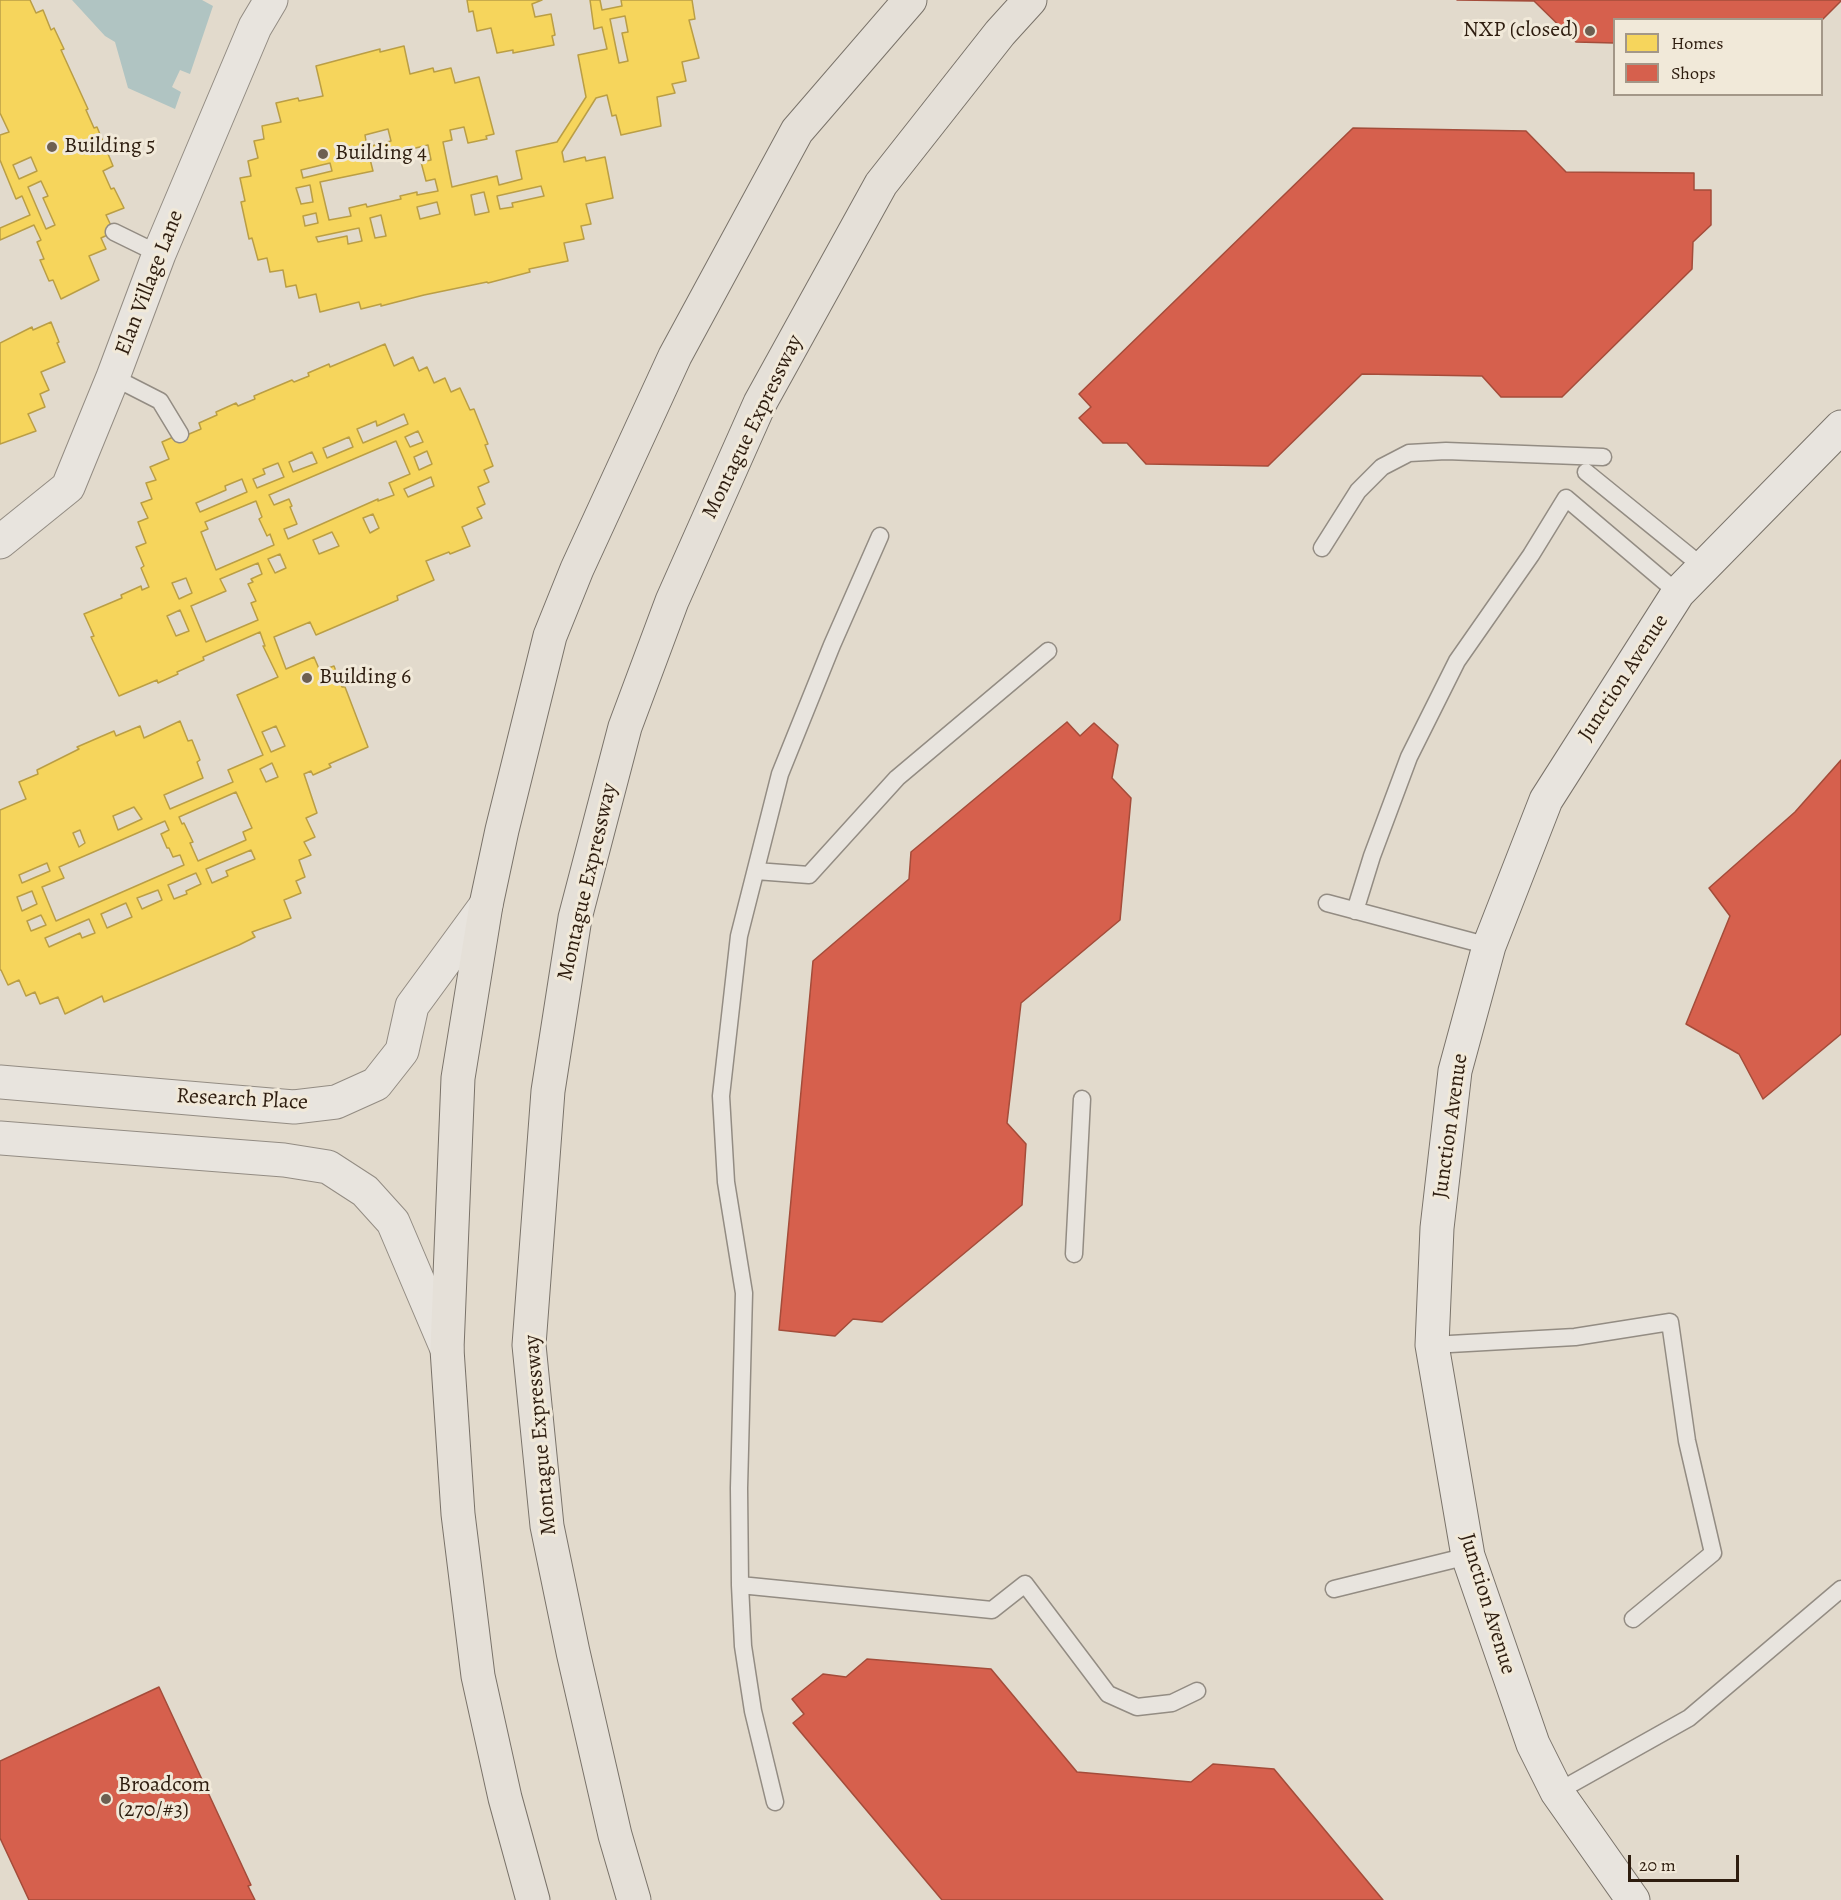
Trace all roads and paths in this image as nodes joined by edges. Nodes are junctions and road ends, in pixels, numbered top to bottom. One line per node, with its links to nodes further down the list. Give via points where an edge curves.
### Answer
1 (271, 0): 5 (street, Elan Village Lane, via 255,27)
2 (910, 0): 19 (highway, via 797,131 675,356 550,636)
3 (1030, 0): 37 (highway, Montague Expressway, via 881,184 760,403 672,601 625,727 575,918 548,1091 529,1345 547,1526 612,1823)
4 (114, 232): 5 (lane)
5 (159, 254): 6 (street, Elan Village Lane)
6 (113, 377): 8 (lane, via 160,401); 12 (street, Elan Village Lane, via 68,487)
7 (1841, 427): 14 (street, Junction Avenue)
8 (180, 434)
9 (1603, 457): 13 (lane, via 1409,453 1382,467 1358,491)
10 (1586, 472): 14 (lane)
11 (880, 536): 17 (lane, via 780,774)
12 (0, 542)
13 (1322, 548)
14 (1703, 567): 15 (street, Junction Avenue)
15 (1678, 593): 20 (lane, via 1566,498 1457,661 1409,757); 21 (street, Junction Avenue, via 1546,800)
16 (1048, 651): 17 (lane, via 897,778 809,875)
17 (756, 871): 29 (lane, via 739,936 720,1096 726,1182 744,1293)
18 (1327, 903): 20 (lane)
19 (486, 905): 22 (street, Research Place, via 412,1006 402,1051 376,1084 336,1102 294,1107); 27 (highway, via 458,1078)
20 (1355, 911): 21 (lane)
21 (1489, 946): 26 (street, Junction Avenue, via 1455,1071 1437,1228)
22 (0, 1082)
23 (1082, 1099): 25 (lane)
24 (0, 1138): 27 (street, via 284,1160 328,1167 365,1191 393,1221)
25 (1074, 1254)
26 (1432, 1345): 28 (street, Junction Avenue); 32 (lane, via 1575,1337 1670,1322 1687,1441 1713,1553)
27 (447, 1349): 36 (highway, via 458,1514 478,1676)
28 (1468, 1556): 31 (lane); 34 (street, Junction Avenue, via 1533,1744)
29 (740, 1585): 33 (lane, via 992,1610 1026,1584 1108,1694 1137,1707 1172,1703); 35 (lane, via 743,1646 753,1711)
30 (1841, 1589): 34 (lane, via 1689,1718)
31 (1334, 1590)
32 (1632, 1619)
33 (1197, 1691)
34 (1557, 1792): 38 (street, Junction Avenue)
35 (775, 1802)
36 (533, 1900)
37 (634, 1900)
38 (1633, 1900)

